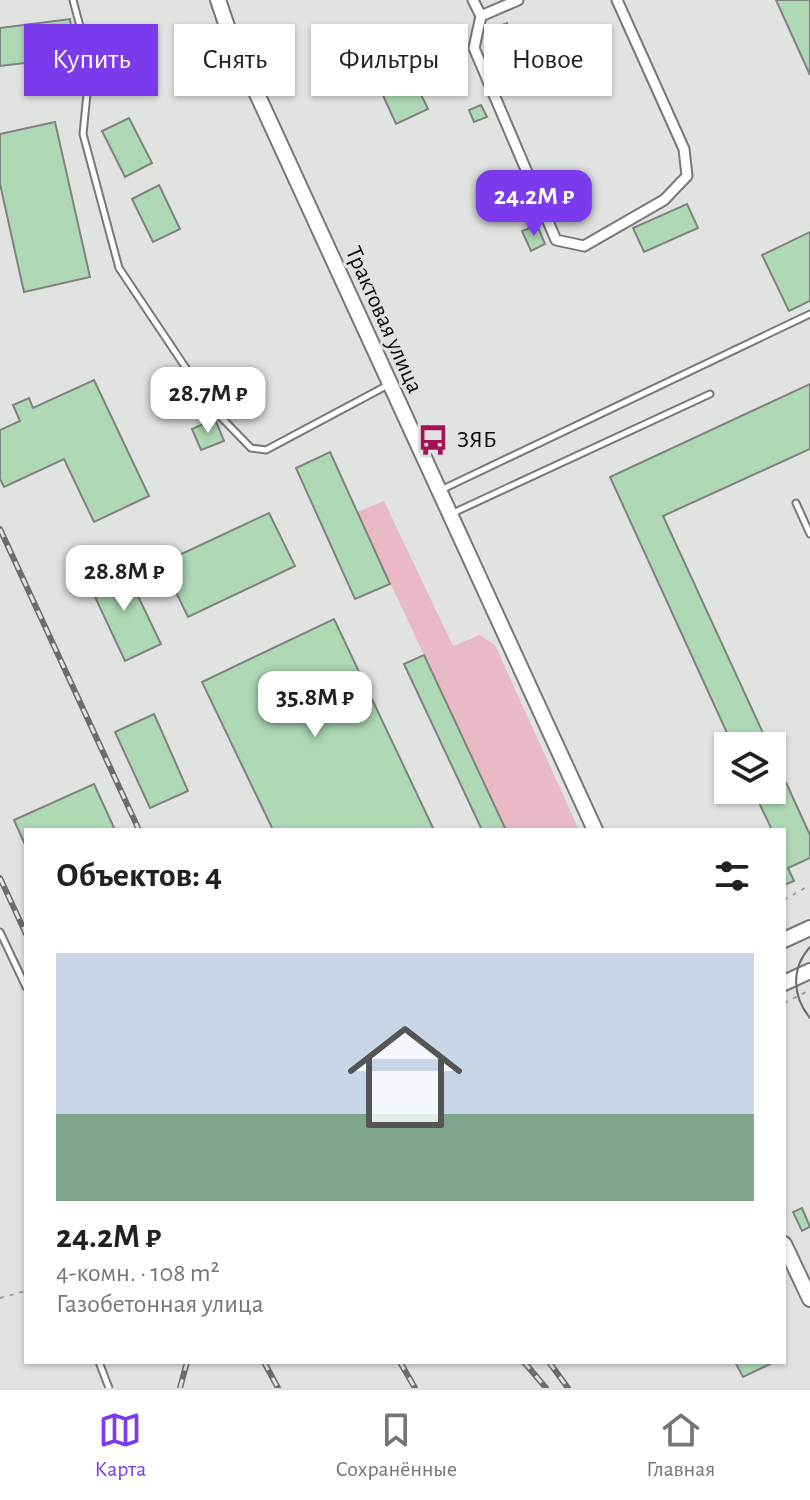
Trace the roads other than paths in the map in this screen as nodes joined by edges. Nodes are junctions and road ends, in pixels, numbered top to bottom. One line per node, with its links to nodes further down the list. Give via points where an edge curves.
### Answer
1 (73, 0): 8 (lane, via 90,64 83,134 119,268 214,410 251,448 266,450)
2 (218, 0): 8 (main road, Трактовая улица)
3 (473, 0): 6 (street)
4 (518, 0): 6 (street)
5 (617, 0): 6 (street, via 684,149 687,176 664,200 584,246 556,240 474,48)
6 (481, 16)
7 (810, 314): 10 (lane)
8 (389, 385): 10 (main road, Трактовая улица)
9 (710, 394): 12 (lane)
10 (438, 491): 12 (main road, Трактовая улица)
11 (796, 503): 13 (lane)
12 (449, 515): 14 (main road, Трактовая улица)
13 (810, 534)
14 (594, 828)
15 (810, 928): 17 (main road)
16 (0, 932): 20 (lane)
17 (786, 937)
18 (810, 971): 19 (main road)
19 (786, 980)
20 (24, 983)
21 (786, 1248): 22 (main road)
22 (809, 1295)
23 (100, 1364): 24 (lane)
24 (109, 1388)

